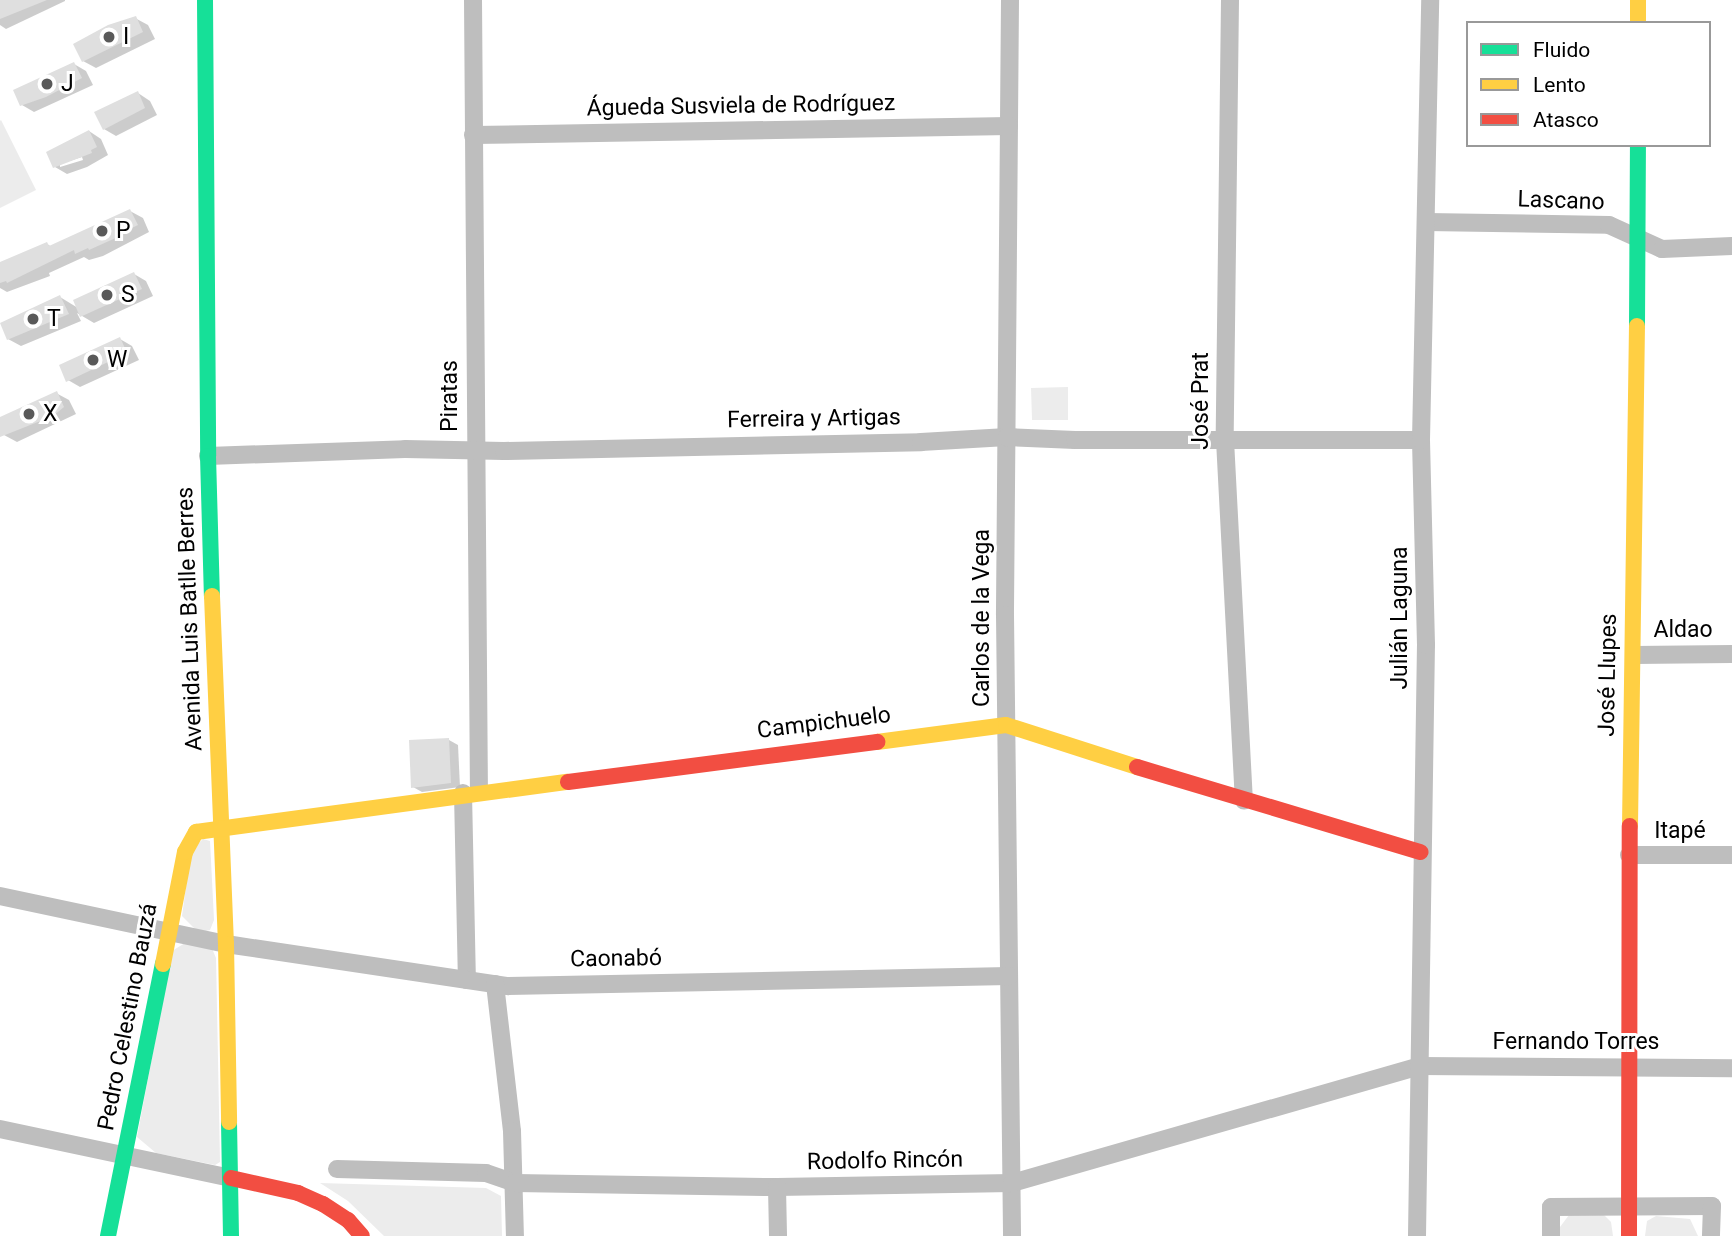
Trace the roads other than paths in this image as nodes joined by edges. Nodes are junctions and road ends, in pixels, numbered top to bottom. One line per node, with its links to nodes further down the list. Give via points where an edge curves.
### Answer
1 (205, 0): 18 (street, Avenida Luis Batlle Berres)
2 (473, 0): 9 (street, Piratas)
3 (1010, 0): 8 (street, Carlos de la Vega)
4 (1230, 0): 15 (street, José Prat)
5 (1430, 0): 11 (street, Julián Laguna)
6 (1638, 0): 7 (street)
7 (1638, 21)
8 (1009, 126): 9 (street, Águeda Susviela de Rodríguez); 14 (street, Carlos de la Vega)
9 (473, 135): 17 (street, Piratas)
10 (1638, 147): 12 (street, José Llupes)
11 (1426, 222): 12 (street, Lascano, via 1609,225); 16 (street, Julián Laguna)
12 (1637, 238): 13 (street, Lascano, via 1662,249); 20 (street, José Llupes)
13 (1732, 247)
14 (1007, 437): 15 (street, Ferreira y Artigas); 17 (street, Ferreira y Artigas); 21 (street, Carlos de la Vega)
15 (1225, 440): 16 (street, Ferreira y Artigas); 23 (street, José Prat)
16 (1421, 440): 25 (street, Julián Laguna, via 1426,645)
17 (475, 451): 18 (street, Ferreira y Artigas); 22 (street, Piratas)
18 (208, 456): 24 (street, Avenida Luis Batlle Berres)
19 (1732, 654): 20 (street, Aldao)
20 (1634, 655): 26 (street, José Llupes)
21 (1006, 725): 22 (street, Campichuelo); 23 (street, Campichuelo); 31 (street, Carlos de la Vega)
22 (471, 792): 24 (street, Campichuelo); 32 (street, Piratas)
23 (1244, 801): 25 (street, Campichuelo)
24 (219, 827): 29 (street, Pedro Celestino Bauzá, via 196,832 188,841); 30 (street, Avenida Luis Batlle Berres)
25 (1421, 852): 34 (street, Julián Laguna)
26 (1629, 855): 27 (street, Itapé); 35 (street, José Llupes)
27 (1732, 855)
28 (0, 896): 29 (street)
29 (168, 930): 30 (street); 38 (street, Pedro Celestino Bauzá)
30 (226, 944): 32 (street, Caonabó); 40 (street, Avenida Luis Batlle Berres)
31 (1009, 976): 33 (street, Caonabó); 42 (street, Carlos de la Vega)
32 (467, 980): 33 (street, Caonabó)
33 (495, 984): 41 (street)
34 (1419, 1066): 35 (street, Fernando Torres); 42 (street, Rodolfo Rincón); 51 (street, Julián Laguna)
35 (1631, 1068): 36 (street, Fernando Torres); 44 (street, José Llupes)
36 (1732, 1068)
37 (0, 1129): 38 (street)
38 (125, 1153): 40 (street); 45 (street, Pedro Celestino Bauzá)
39 (337, 1169): 41 (street, Rodolfo Rincón, via 486,1173)
40 (231, 1178): 46 (street, Avenida Luis Batlle Berres); 47 (street, via 298,1193 323,1204)
41 (515, 1183): 43 (street, Rodolfo Rincón); 48 (street)
42 (1012, 1183): 43 (street, Rodolfo Rincón); 50 (street, Carlos de la Vega)
43 (777, 1187): 49 (street)
44 (1630, 1207): 52 (street, via 1551,1207); 53 (street, José Llupes); 54 (street, via 1712,1206)
45 (108, 1236)
46 (230, 1236)
47 (362, 1236)
48 (515, 1236)
49 (778, 1236)
50 (1012, 1236)
51 (1417, 1236)
52 (1551, 1236)
53 (1629, 1236)
54 (1711, 1236)

